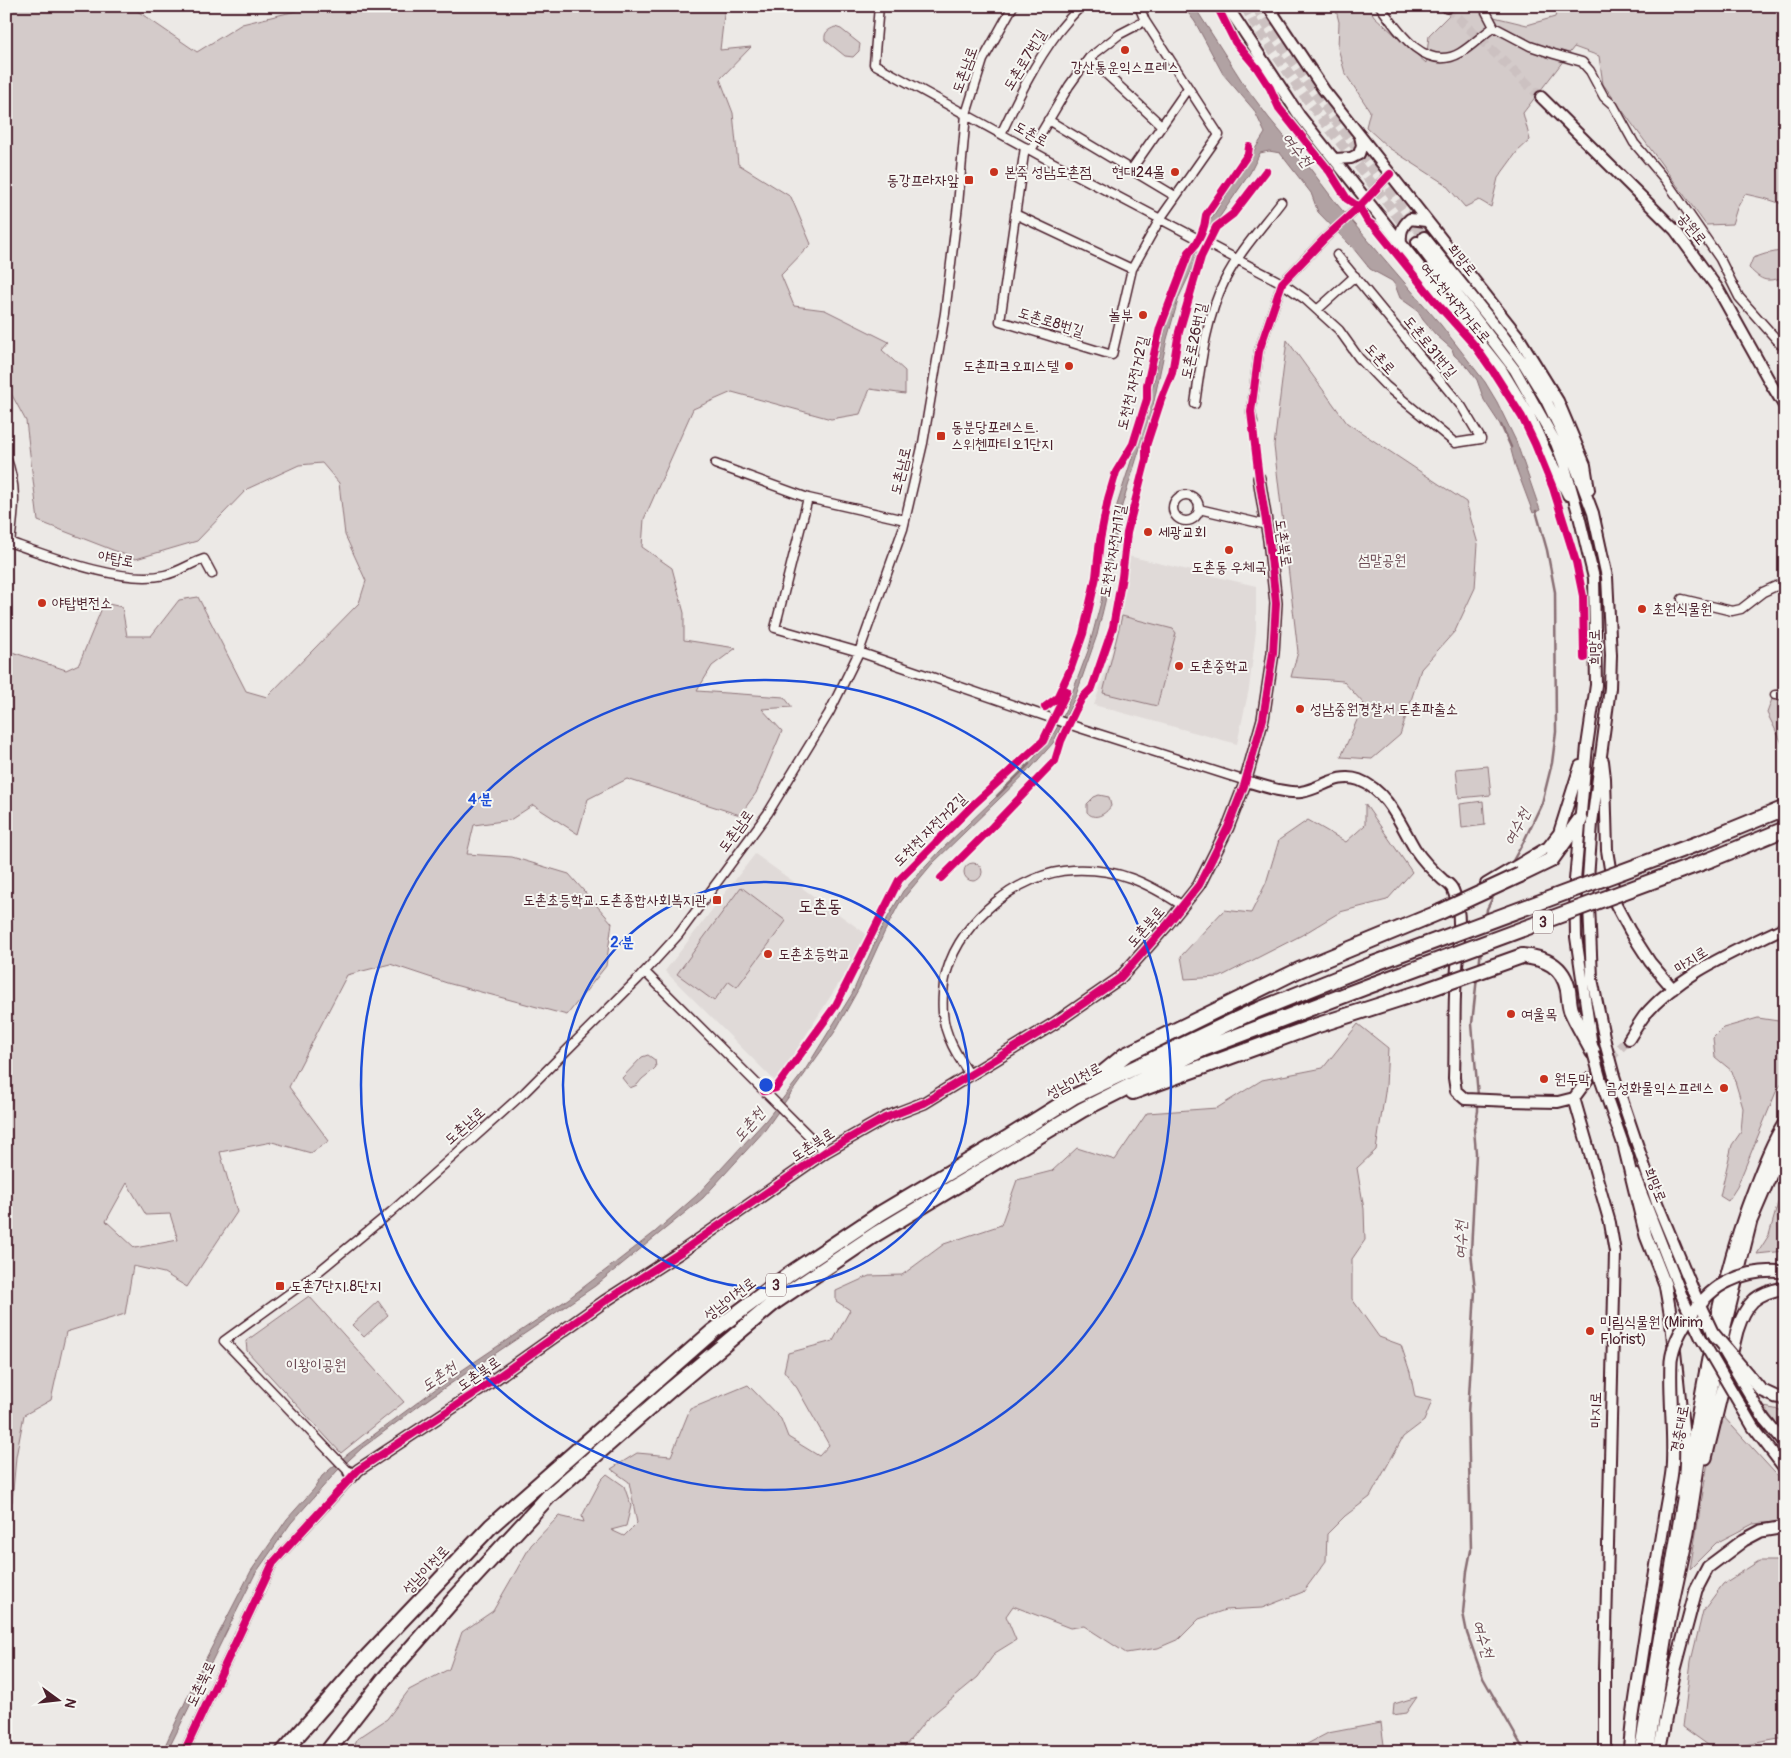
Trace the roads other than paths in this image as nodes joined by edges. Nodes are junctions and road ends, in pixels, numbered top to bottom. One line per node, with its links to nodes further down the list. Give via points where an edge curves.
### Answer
1 (879, 6): 14 (street, 도촌로, via 874,64)
2 (1013, 6): 14 (street, 도촌남로, via 983,60)
3 (1082, 6): 17 (street, 도촌로7번길, via 1043,51)
4 (1139, 6): 9 (street)
5 (1227, 6): 20 (main road, via 1299,115)
6 (1268, 6): 18 (main road, via 1324,90)
7 (1380, 6): 10 (street, via 1402,37 1436,58 1460,53)
8 (1483, 6): 10 (street)
9 (1145, 21): 11 (street, via 1120,34); 12 (street)
10 (1494, 27): 36 (street, via 1530,46 1582,62 1613,105 1634,143 1667,182 1720,259 1739,297)
11 (1089, 58): 15 (street); 16 (street)
12 (1188, 88): 16 (street); 23 (street, via 1219,134)
13 (1540, 97): 38 (main road, 공원로, via 1675,230 1718,288)
14 (966, 114): 17 (street, 도촌로); 48 (street, 도촌남로, via 945,312 923,443)
15 (1048, 120): 19 (street); 21 (street)
16 (1162, 126): 21 (street)
17 (1001, 134): 19 (street, 도촌로)
18 (1360, 136): 20 (main road, via 1360,154); 22 (main road)
19 (1028, 148): 26 (street, 도촌로8번길); 27 (street, 도촌로)
20 (1335, 160): 24 (main road)
21 (1131, 170): 23 (street)
22 (1390, 174): 24 (street); 28 (main road)
23 (1175, 196): 27 (street)
24 (1366, 198): 29 (main road); 34 (street)
25 (1281, 202): 31 (street)
26 (1015, 214): 32 (street); 32 (street, 도촌로8번길, via 1000,321 1112,355)
27 (1160, 219): 31 (street, 도촌로); 32 (street, 도촌로8번길)
28 (1426, 221): 29 (main road, via 1410,219 1400,232); 46 (main road, via 1518,336 1558,401 1586,466)
29 (1401, 243): 47 (main road, via 1501,369 1529,415)
30 (1337, 255): 33 (street, 도촌로31번길)
31 (1238, 260): 34 (street, 도촌로); 37 (street, 도촌로26번길, via 1214,306)
32 (1132, 269)
33 (1355, 276): 35 (street); 40 (street, 도촌로31번길, via 1462,407 1481,439)
34 (1282, 284): 35 (street, 도촌로); 39 (street, via 1259,351 1251,412)
35 (1316, 310): 40 (street, 도촌로, via 1339,330 1359,358 1386,386)
36 (1785, 349)
37 (1195, 404)
38 (1785, 407)
39 (1253, 423)
40 (1455, 443)
41 (6, 457): 50 (street, via 15,498)
42 (715, 464): 44 (street)
43 (1259, 478): 49 (main road, 도촌북로)
44 (808, 498): 48 (street); 54 (street, via 775,628)
45 (1199, 509): 49 (street)
46 (1593, 513): 47 (main road, 희망로, via 1565,439 1524,364 1420,240 1515,370 1556,443); 58 (main road, 희망로, via 1607,577 1611,655)
47 (1579, 516): 57 (main road, 희망로, via 1594,578 1596,685)
48 (905, 520): 54 (street, 도촌남로)
49 (1267, 525): 59 (main road, 도촌북로, via 1276,603 1274,653 1263,719)
50 (8, 542): 51 (street, 야탑로, via 91,568 137,578 167,575 204,559)
51 (212, 574)
52 (1785, 582): 53 (street, via 1763,592 1741,609 1732,611)
53 (1682, 599)
54 (858, 652): 59 (street); 68 (street, 도촌남로, via 829,713 768,812 679,934)
55 (1775, 695): 56 (street)
56 (1785, 695)
57 (1587, 746): 61 (main road, 희망로); 65 (main road, via 1559,834 1548,847 1493,881)
58 (1601, 749): 69 (main road, via 1606,778 1607,850 1616,905 1650,962); 83 (main road, 희망로, bridge, via 1588,889 1592,978 1614,1076 1657,1203)
59 (1246, 781): 65 (main road, via 1300,792 1330,780 1350,778 1370,785 1382,795 1415,850 1452,887); 66 (main road, 도촌북로, via 1228,827 1199,885)
60 (1785, 808): 74 (highway, 성남이천로 / 3, bridge, via 1248,1014)
61 (1580, 820): 71 (main road, 희망로, via 1575,880 1576,937); 74 (highway, bridge, via 1551,860 1440,912 1298,970 1125,1055)
62 (1785, 828): 64 (highway, 3)
63 (1785, 836): 64 (highway)
64 (1712, 859): 76 (highway, 성남이천로 / 3, bridge, via 1203,1049)
65 (1456, 897): 75 (main road, via 1459,918 1455,995 1456,1091 1465,1099 1558,1102)
66 (1183, 906): 72 (main road, 도촌북로, via 1120,978 1055,1023); 72 (street, via 1140,880 1097,870 1045,874 994,902 960,943 946,972 943,1014 948,1035)
67 (1785, 927): 69 (main road, 마지로, via 1708,965)
68 (645, 972): 80 (street); 87 (street, 도촌남로, via 525,1092 391,1212 312,1277 224,1341)
69 (1673, 989): 70 (main road, 마지로, via 1645,1016)
70 (1629, 1039)
71 (1593, 1052): 76 (highway, bridge, via 1570,1008 1568,988 1561,972 1544,959 1522,956); 79 (main road, 희망로, bridge)
72 (970, 1074): 80 (main road, 도촌북로, via 924,1102 885,1118)
73 (1588, 1080): 75 (main road)
74 (1073, 1097): 92 (highway, 성남이천로 / 3, via 881,1213 791,1273 712,1332 491,1526 363,1661)
75 (1574, 1098): 94 (main road, 마지로, via 1610,1222 1615,1252)
76 (1082, 1110): 93 (highway, 성남이천로 / 3, via 884,1229 798,1286 670,1390 549,1496 384,1679)
77 (1785, 1122): 90 (main road, 경충대로, via 1773,1142 1744,1216 1729,1268 1699,1404)
78 (1785, 1142): 89 (main road, 경충대로, via 1751,1221 1738,1267 1707,1409)
79 (1625, 1150): 86 (main road, 희망로, bridge, via 1682,1299 1701,1338 1753,1427); 90 (main road, via 1646,1236 1665,1284 1683,1432)
80 (825, 1152): 87 (main road, 도촌북로, via 605,1301 478,1392)
81 (1785, 1272): 95 (main road, bridge, via 1751,1274 1728,1281 1710,1294 1690,1316 1679,1336 1672,1359 1672,1472)
82 (1785, 1288): 89 (main road, via 1768,1290 1742,1313)
83 (1713, 1333): 84 (main road, bridge, via 1761,1390); 85 (main road, 희망로, bridge, via 1764,1419)
84 (1785, 1398)
85 (1785, 1444)
86 (1785, 1469)
87 (351, 1474): 91 (street, 도촌북로, via 273,1563)
88 (1785, 1527): 98 (main road, via 1761,1531 1708,1567 1696,1590 1675,1669)
89 (1688, 1533): 97 (main road, 경충대로, via 1670,1616)
90 (1664, 1603): 96 (main road, 경충대로)
91 (184, 1752)
92 (283, 1752)
93 (327, 1752)
94 (1605, 1752)
95 (1629, 1752)
96 (1640, 1752)
97 (1648, 1752)
98 (1659, 1752)

